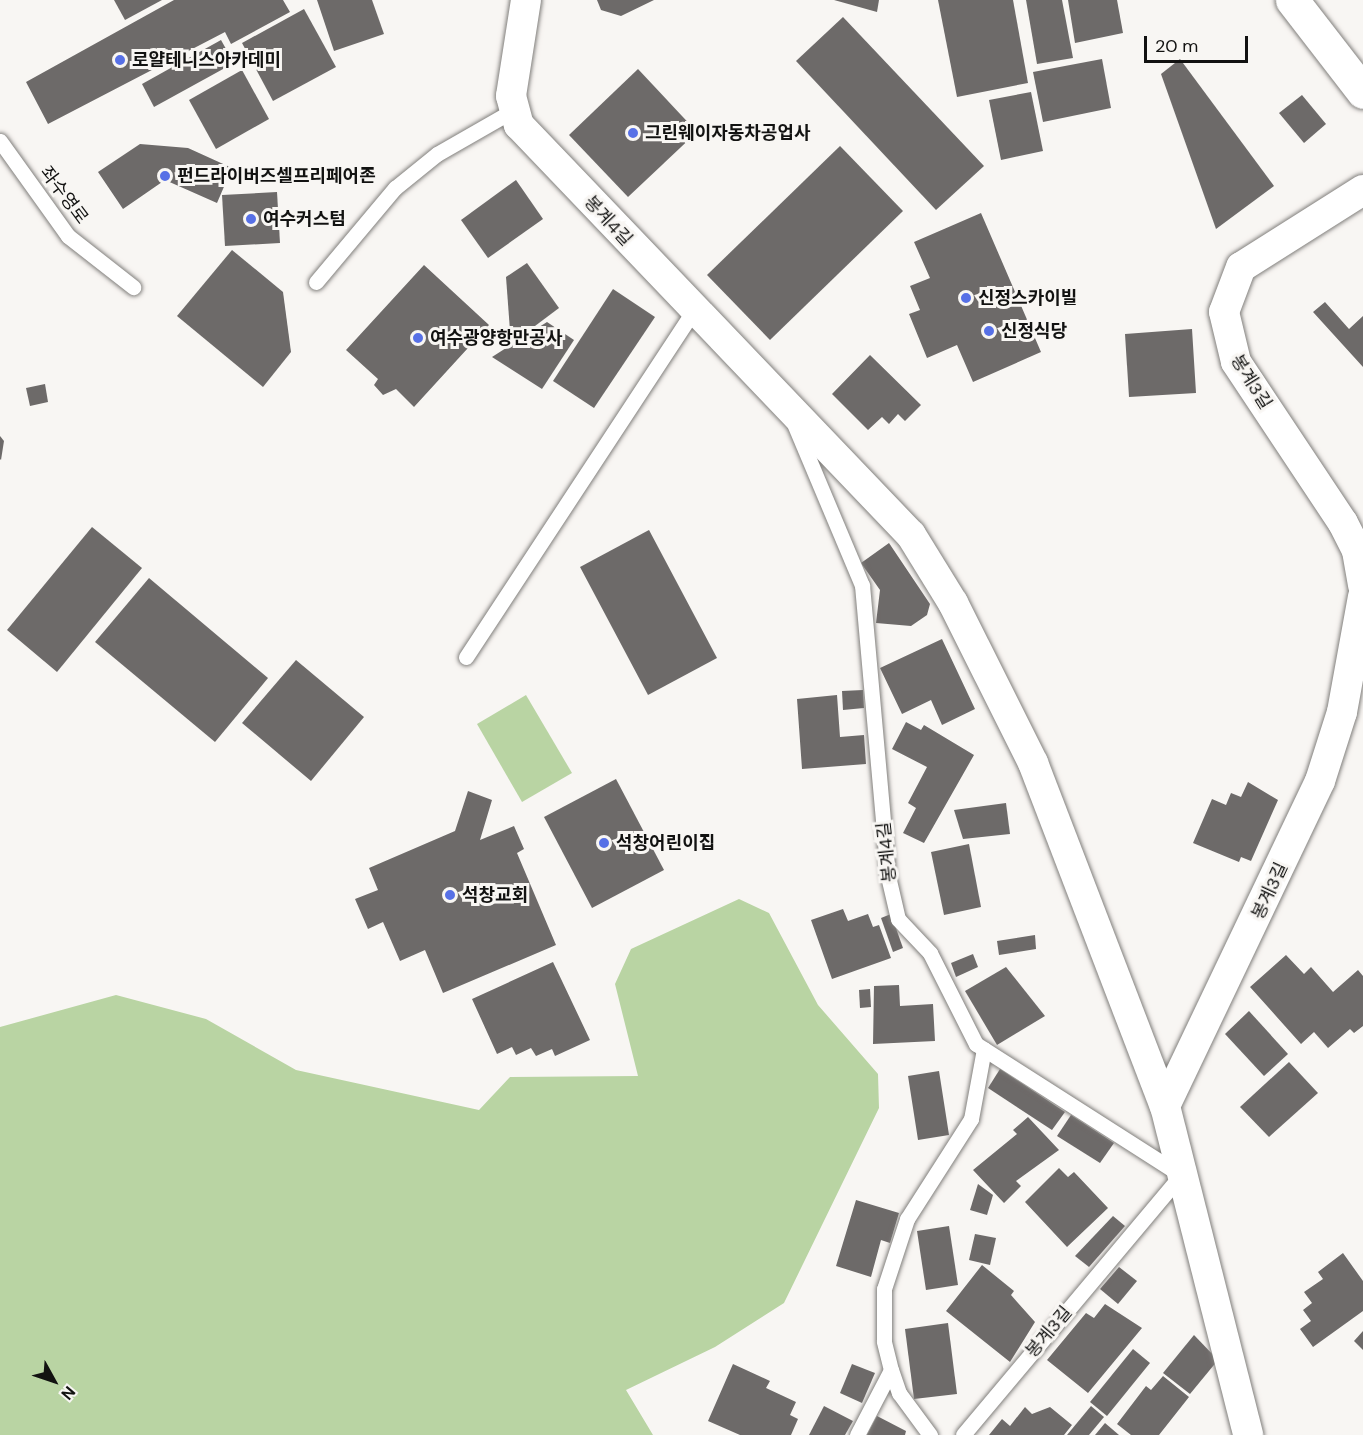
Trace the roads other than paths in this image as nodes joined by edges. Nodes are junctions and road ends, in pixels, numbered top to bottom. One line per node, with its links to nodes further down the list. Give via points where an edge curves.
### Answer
1 (526, 0): 4 (street)
2 (1292, 0): 3 (street)
3 (1363, 92)
4 (512, 111): 7 (lane, via 437,154 395,188); 9 (street, 봉계4길, via 529,138)
5 (0, 141): 8 (lane, 좌수영로, via 68,236)
6 (1363, 190): 11 (street, 봉계3길, via 1241,267 1224,312 1236,362 1342,523 1357,551)
7 (316, 282)
8 (133, 287)
9 (693, 312): 10 (street, 봉계4길); 13 (lane)
10 (787, 408): 14 (lane, 봉계4길, via 862,585 888,876 896,914 930,953 965,1030); 15 (street, 봉계4길, via 896,519 933,566 1033,763)
11 (1363, 585)
12 (1363, 597): 15 (street, 봉계3길, via 1342,712 1320,781)
13 (466, 657)
14 (984, 1049): 16 (lane, 봉계4길); 17 (lane, via 971,1119 913,1207 890,1263 883,1313)
15 (1165, 1106): 16 (street)
16 (1181, 1175): 20 (lane, 봉계3길); 21 (street)
17 (891, 1370): 18 (lane); 19 (lane, via 899,1393)
18 (857, 1435)
19 (930, 1435)
20 (963, 1435)
21 (1248, 1435)

